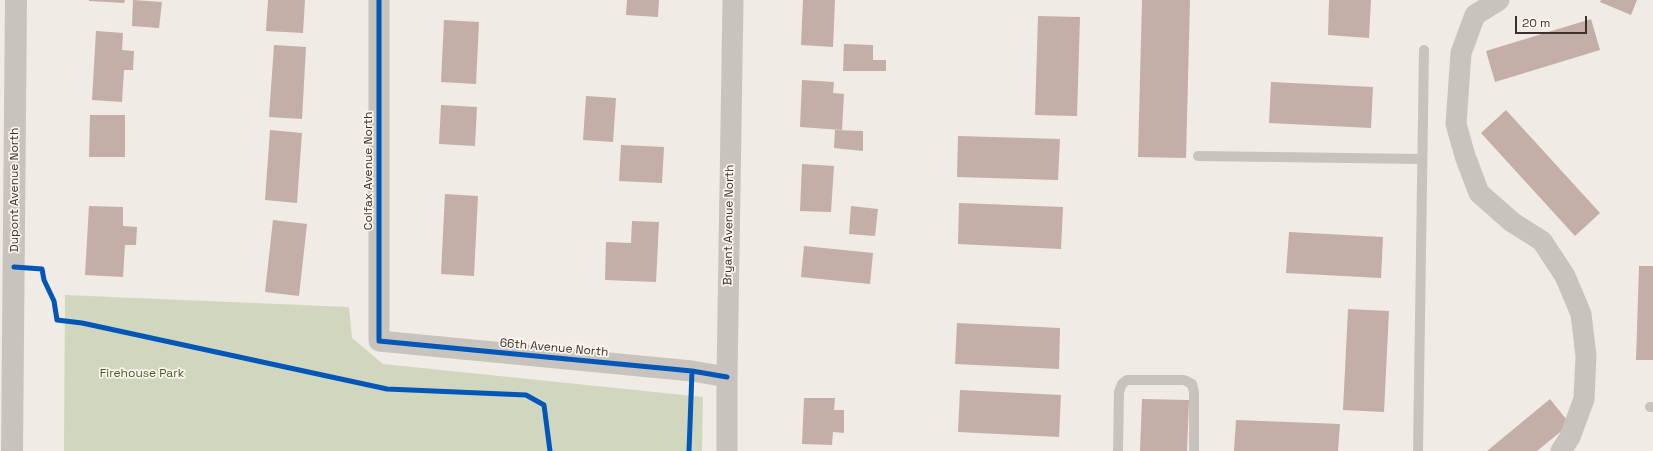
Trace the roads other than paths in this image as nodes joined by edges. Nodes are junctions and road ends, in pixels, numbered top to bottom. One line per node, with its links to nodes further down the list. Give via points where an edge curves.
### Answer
1 (16, 0): 10 (street, Dupont Avenue North)
2 (379, 0): 8 (street, Colfax Avenue North)
3 (733, 0): 9 (street, Bryant Avenue North)
4 (1499, 0): 15 (street, via 1475,15 1461,53 1456,124 1479,193 1512,222 1542,241 1565,276 1581,314 1586,356 1584,399 1570,437)
5 (1424, 50): 7 (lane)
6 (1198, 156): 7 (lane)
7 (1422, 160): 14 (lane)
8 (379, 342): 9 (street, 66th Avenue North, via 684,370)
9 (727, 377): 11 (street, Bryant Avenue North)
10 (12, 451)
11 (727, 451)
12 (1118, 451): 13 (lane, via 1119,392 1122,384 1127,380 1184,380 1192,384 1194,392)
13 (1194, 451)
14 (1418, 451)
15 (1561, 451)

